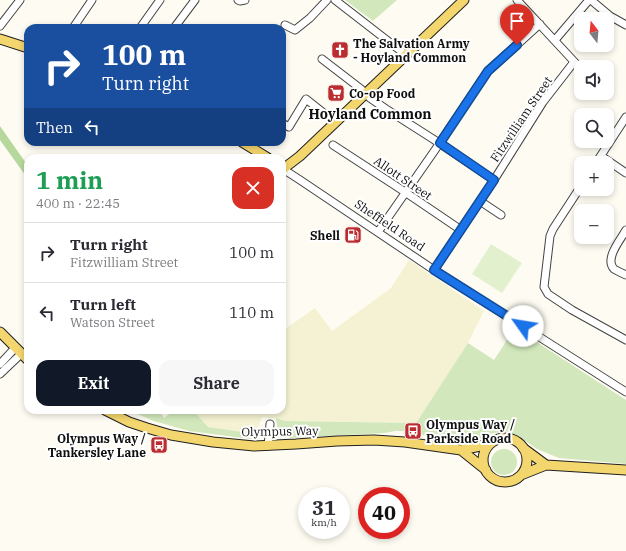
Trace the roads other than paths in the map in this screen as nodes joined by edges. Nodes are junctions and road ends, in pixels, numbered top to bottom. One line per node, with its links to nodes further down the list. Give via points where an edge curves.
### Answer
1 (20, 0): 18 (street)
2 (92, 0): 12 (street)
3 (160, 0): 13 (street)
4 (195, 0): 14 (street)
5 (238, 0): 6 (street)
6 (245, 0)
7 (327, 0): 16 (street, via 296,30)
8 (335, 0): 22 (street)
9 (464, 0): 22 (main road)
10 (517, 0): 15 (street)
11 (590, 0): 17 (street); 20 (street)
12 (76, 24)
13 (143, 24)
14 (178, 24)
15 (540, 24): 20 (street); 29 (street, via 488,71)
16 (286, 25)
17 (626, 25)
18 (0, 26)
19 (0, 38): 21 (main road)
20 (554, 40): 24 (street)
21 (24, 47)
22 (406, 55): 25 (main road)
23 (322, 59): 25 (street)
24 (574, 62): 38 (street, Fitzwilliam Street, via 543,102)
25 (366, 93): 27 (main road); 29 (street, via 386,109)
26 (626, 117): 33 (street)
27 (335, 122): 28 (street, via 306,99 289,127); 34 (main road, via 300,156)
28 (286, 125)
29 (440, 143): 38 (street); 39 (street)
30 (333, 145): 39 (street, Allott Street)
31 (248, 146): 32 (main road)
32 (262, 154)
33 (601, 156)
34 (286, 165)
35 (614, 165): 37 (street)
36 (286, 171): 45 (street, Sheffield Road)
37 (626, 173)
38 (494, 180): 41 (street, Fitzwilliam Street)
39 (405, 192): 43 (street, Allott Street); 45 (street)
40 (574, 196): 49 (street, via 550,236 544,287 548,294 575,312)
41 (480, 201): 42 (street); 43 (street, Fitzwilliam Street)
42 (501, 215)
43 (461, 230): 46 (street, Fitzwilliam Street)
44 (626, 230): 47 (street, via 615,248 611,262 613,268)
45 (378, 232): 46 (street, Sheffield Road)
46 (434, 270): 54 (street, Sheffield Road)
47 (626, 275)
48 (0, 332): 50 (main road)
49 (626, 340)
50 (18, 351): 51 (main road); 52 (street); 53 (street)
51 (24, 356)
52 (0, 364)
53 (0, 374)
54 (626, 392)
55 (113, 414): 58 (main road, Olympus Way, via 129,422 171,435 213,442)
56 (270, 424): 58 (street)
57 (490, 444): 59 (main road, Olympus Way, via 504,438 518,442); 60 (main road, Olympus Way); 62 (main road, via 484,457)
58 (268, 446): 60 (main road, Olympus Way, via 374,440)
59 (523, 448): 61 (main road, Olympus Way); 64 (main road, via 527,462)
60 (461, 450): 62 (main road)
61 (546, 465): 63 (main road); 64 (main road)
62 (486, 470): 64 (main road, via 490,476 502,482 509,482)
63 (626, 470)
64 (521, 475)

